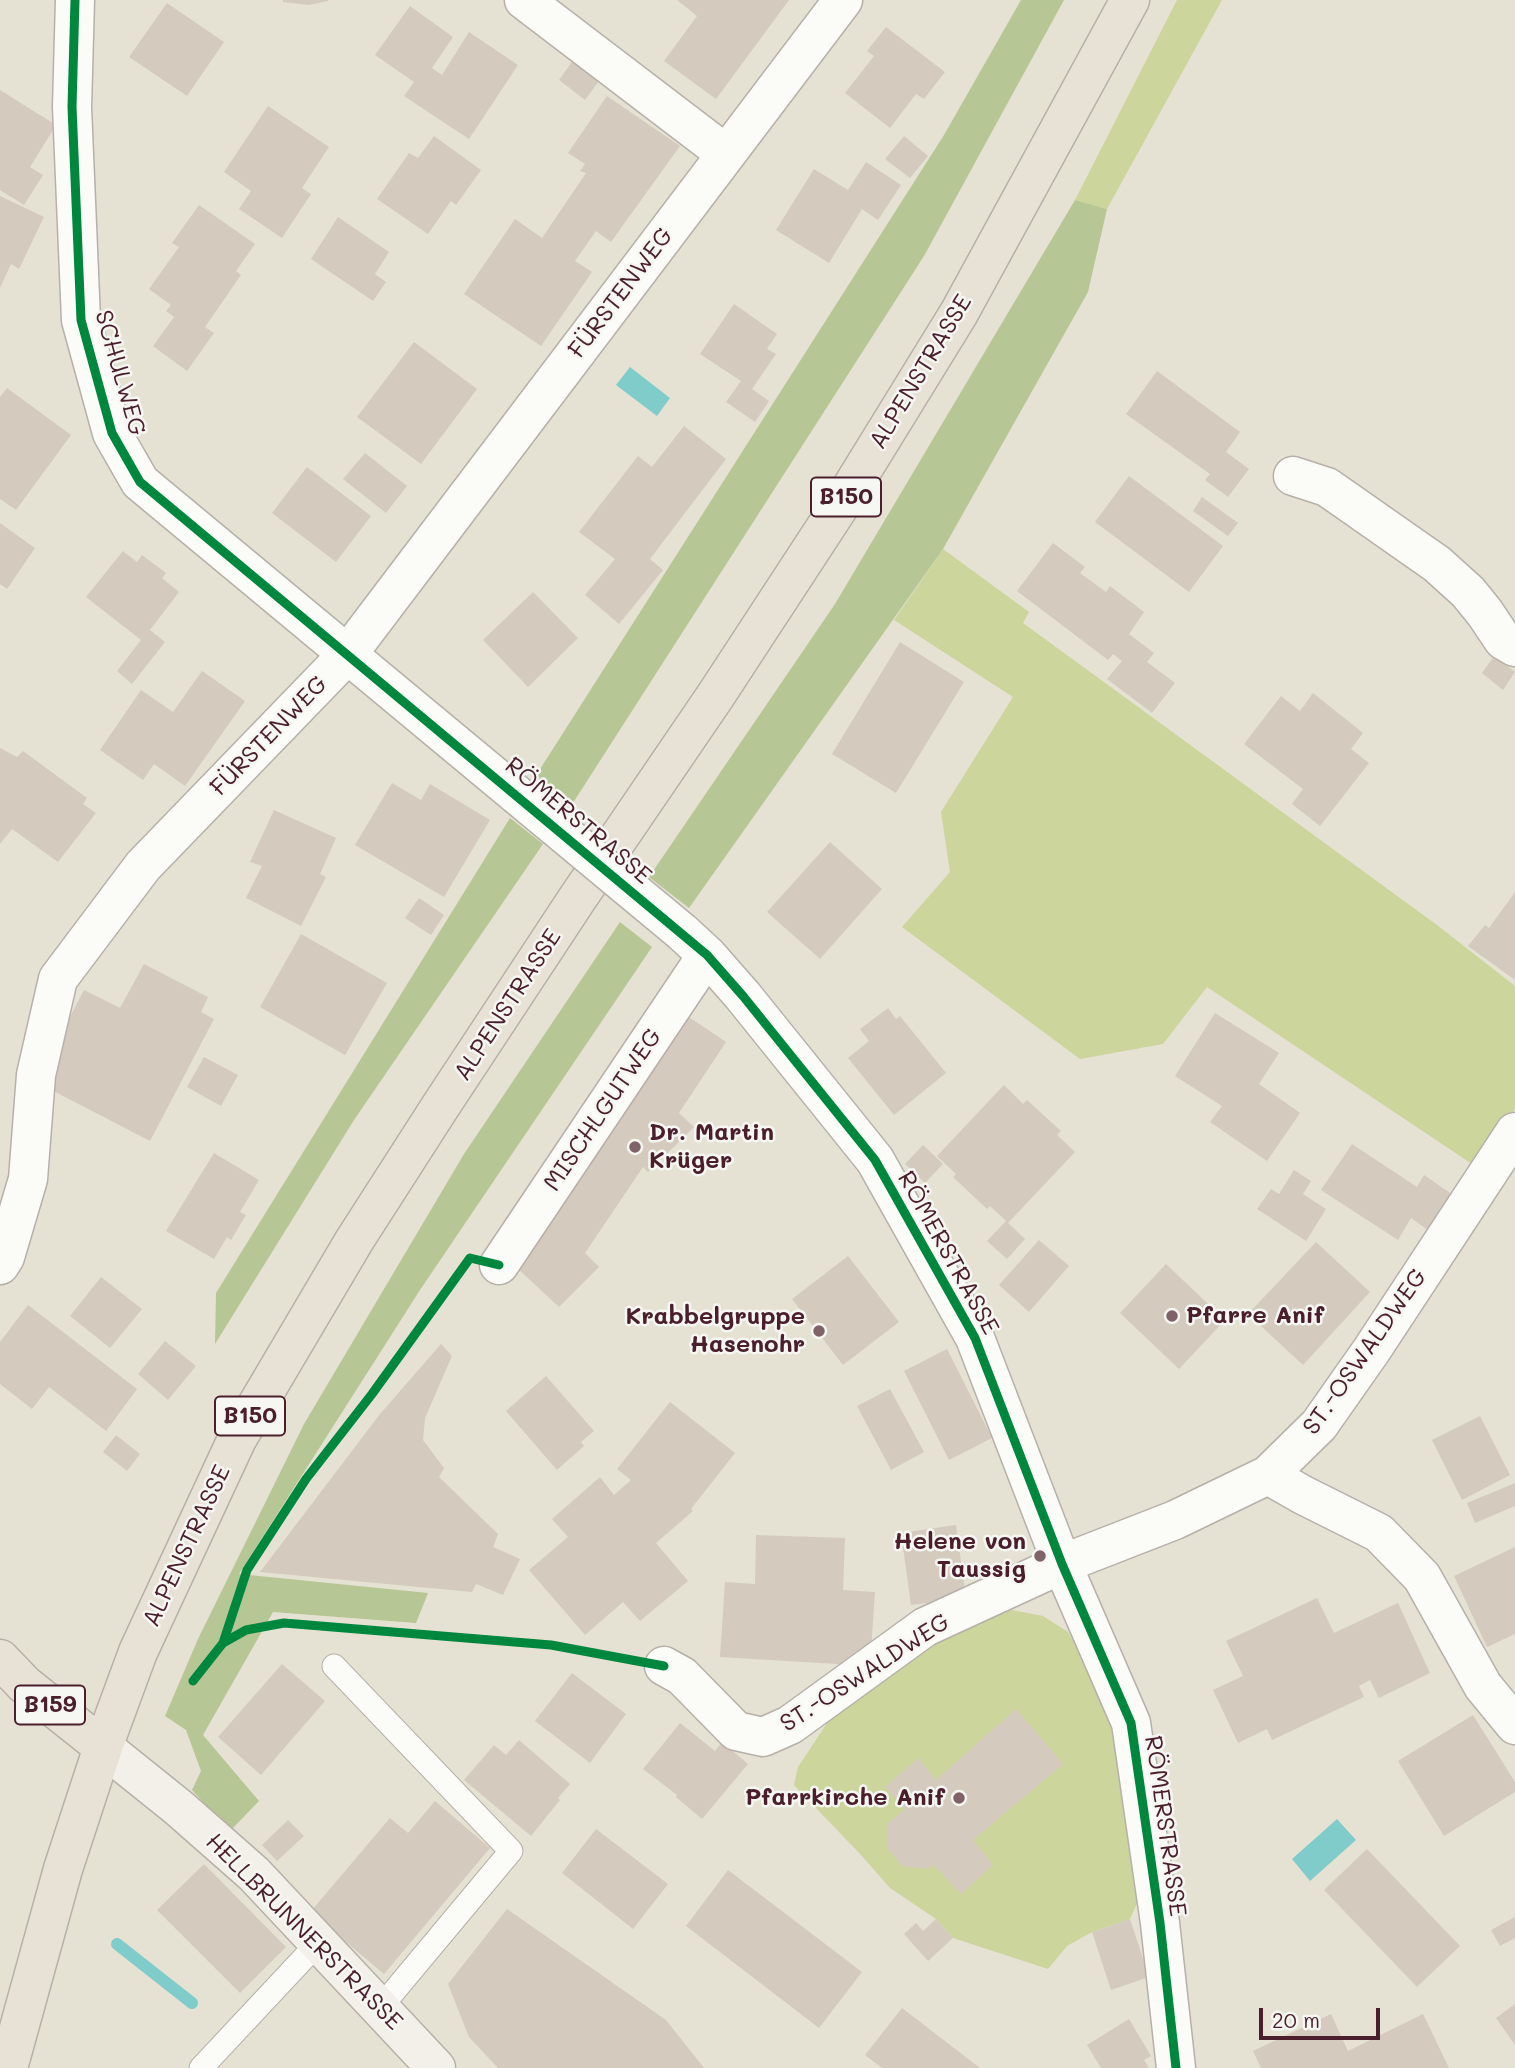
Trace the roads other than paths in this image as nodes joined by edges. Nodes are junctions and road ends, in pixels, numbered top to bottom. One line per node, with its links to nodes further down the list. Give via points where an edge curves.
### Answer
1 (75, 0): 8 (street, SCHULWEG, via 72,107 80,320 112,433 140,482)
2 (524, 0): 5 (street)
3 (843, 0): 5 (street, FÜRSTENWEG)
4 (1130, 0): 19 (main road, ALPENSTRASSE / B150, via 958,313 850,489 440,1107 237,1439 138,1652)
5 (726, 154): 8 (street, FÜRSTENWEG)
6 (1293, 476): 7 (street, via 1327,487 1437,564 1468,592 1503,640)
7 (1515, 647)
8 (347, 655): 9 (street, RÖMERSTRASSE, bridge); 11 (street, FÜRSTENWEG, via 143,866 58,979 36,1074 27,1179)
9 (695, 944): 12 (street, MISCHLGUTWEG); 14 (street, RÖMERSTRASSE, via 743,996 875,1160 975,1338)
10 (1515, 1132): 13 (street, ST.-OSWALDWEG, via 1319,1425)
11 (0, 1265)
12 (499, 1265)
13 (1268, 1475): 14 (street, ST.-OSWALDWEG, via 1175,1520); 18 (street, via 1379,1533 1422,1577 1483,1686)
14 (1062, 1564): 17 (street, ST.-OSWALDWEG, via 925,1627 790,1725 763,1737 736,1731 682,1676); 25 (street, RÖMERSTRASSE, via 1131,1723)
15 (0, 1659): 19 (main road, B159)
16 (334, 1666): 21 (lane, via 511,1851)
17 (664, 1666)
18 (1515, 1725)
19 (103, 1747): 20 (street, HELLBRUNNERSTRASSE, via 254,1874); 22 (main road, ALPENSTRASSE / B150, via 63,1869)
20 (318, 1943): 21 (street, HELLBRUNNERSTRASSE); 23 (lane)
21 (380, 2008): 24 (street, HELLBRUNNERSTRASSE)
22 (8, 2068)
23 (201, 2068)
24 (436, 2068)
25 (1176, 2068)

